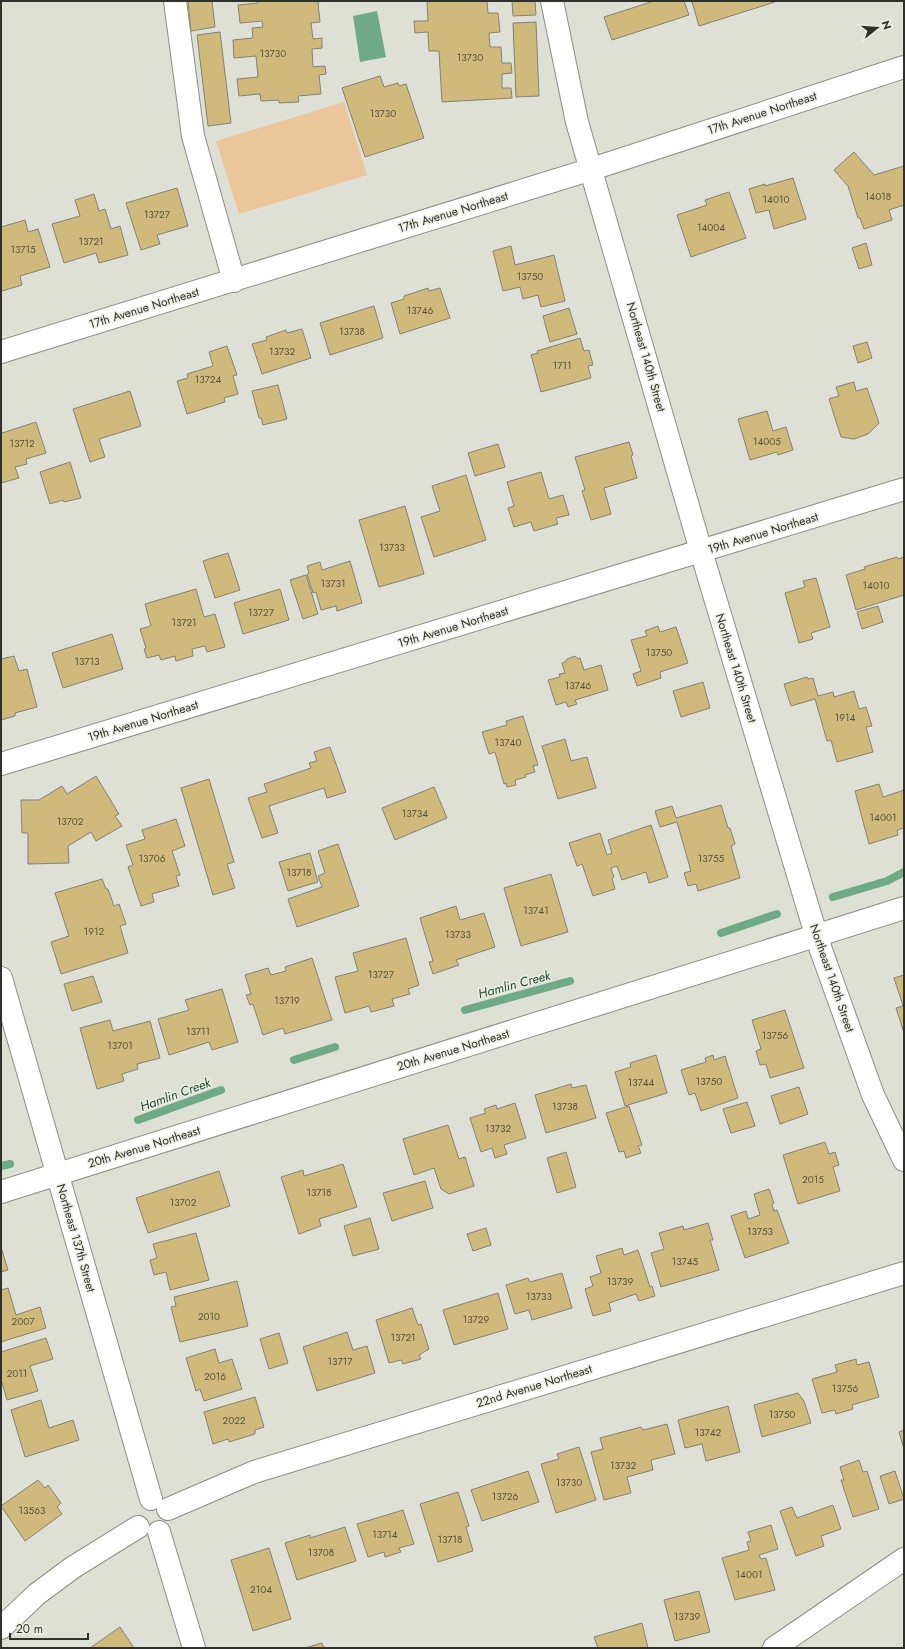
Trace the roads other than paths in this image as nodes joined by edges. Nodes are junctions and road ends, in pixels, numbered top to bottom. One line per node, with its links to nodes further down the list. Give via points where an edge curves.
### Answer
1 (175, 1): 5 (street, via 193,136)
2 (552, 1): 4 (street, Northeast 140th Street, via 577,122)
3 (904, 67): 4 (street, 17th Avenue Northeast)
4 (592, 169): 5 (street, 17th Avenue Northeast); 8 (street, Northeast 140th Street)
5 (234, 281): 6 (street, 17th Avenue Northeast)
6 (1, 352)
7 (904, 489): 8 (street, 19th Avenue Northeast)
8 (701, 551): 9 (street, 19th Avenue Northeast); 11 (street, Northeast 140th Street)
9 (1, 764)
10 (904, 908): 11 (street, 20th Avenue Northeast)
11 (816, 936): 13 (street, Northeast 140th Street, via 873,1095); 14 (street, 20th Avenue Northeast)
12 (1, 978): 14 (street, Northeast 137th Street)
13 (904, 1160)
14 (58, 1174): 15 (street, 20th Avenue Northeast); 17 (street, Northeast 137th Street)
15 (1, 1192)
16 (904, 1273): 17 (street, 22nd Avenue Northeast, via 254,1472)
17 (159, 1504): 18 (street, via 144,1500 136,1509 135,1520); 19 (street, via 169,1521)
18 (138, 1527): 19 (street, via 145,1533); 21 (street, via 72,1568 37,1594)
19 (159, 1532): 22 (street)
20 (904, 1559): 23 (street)
21 (1, 1628)
22 (194, 1648)
23 (774, 1648)

